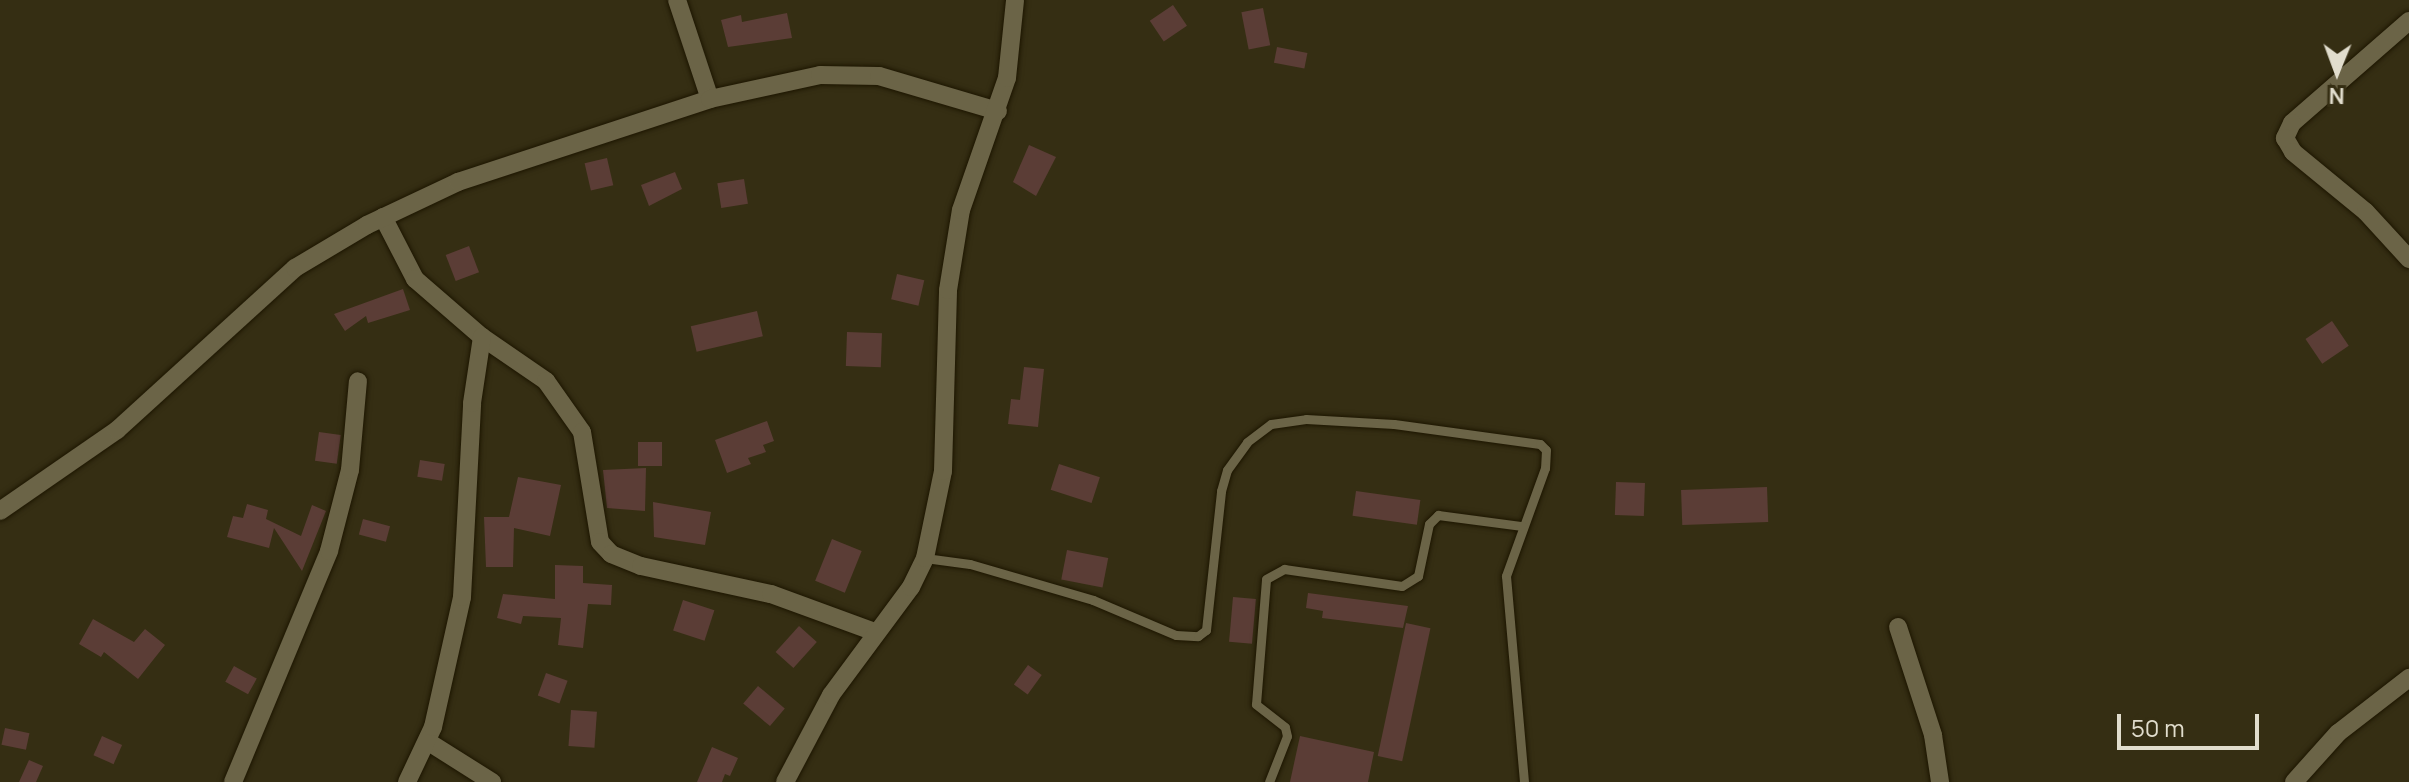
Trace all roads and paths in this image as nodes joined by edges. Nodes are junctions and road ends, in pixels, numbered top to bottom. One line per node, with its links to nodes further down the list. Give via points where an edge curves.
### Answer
1 (677, 0): 4 (street)
2 (1015, 0): 5 (street)
3 (2409, 21): 7 (street, via 2292,123 2285,138 2293,152 2366,212)
4 (710, 99): 5 (street, via 845,73 879,76); 6 (street, via 510,163)
5 (998, 111): 12 (street, via 968,185 954,250 945,323 943,471)
6 (383, 217): 8 (street, via 415,279); 10 (street, via 295,268 117,430)
7 (2409, 259)
8 (482, 337): 14 (street, via 546,381 582,432 597,532 611,554 641,566 771,594); 16 (street, via 472,403 462,597)
9 (358, 381): 17 (street, via 348,484 329,551)
10 (0, 511)
11 (1522, 526): 12 (lane, via 1545,468 1546,450 1540,444 1408,425 1306,419 1271,424 1247,442 1227,470 1206,630 1198,636 1176,635 1093,600 970,564); 21 (lane, via 1438,515 1429,524 1418,576 1402,586 1284,569 1266,579 1256,704 1285,727 1287,736); 22 (lane, via 1506,576)
12 (925, 558): 14 (street)
13 (1898, 627): 23 (street, via 1933,735)
14 (875, 632): 20 (street, via 831,695)
15 (2409, 678): 24 (street, via 2338,733)
16 (427, 741): 18 (street); 19 (street)
17 (233, 782)
18 (407, 782)
19 (492, 782)
20 (785, 782)
21 (1269, 782)
22 (1524, 782)
23 (1940, 782)
24 (2294, 782)

